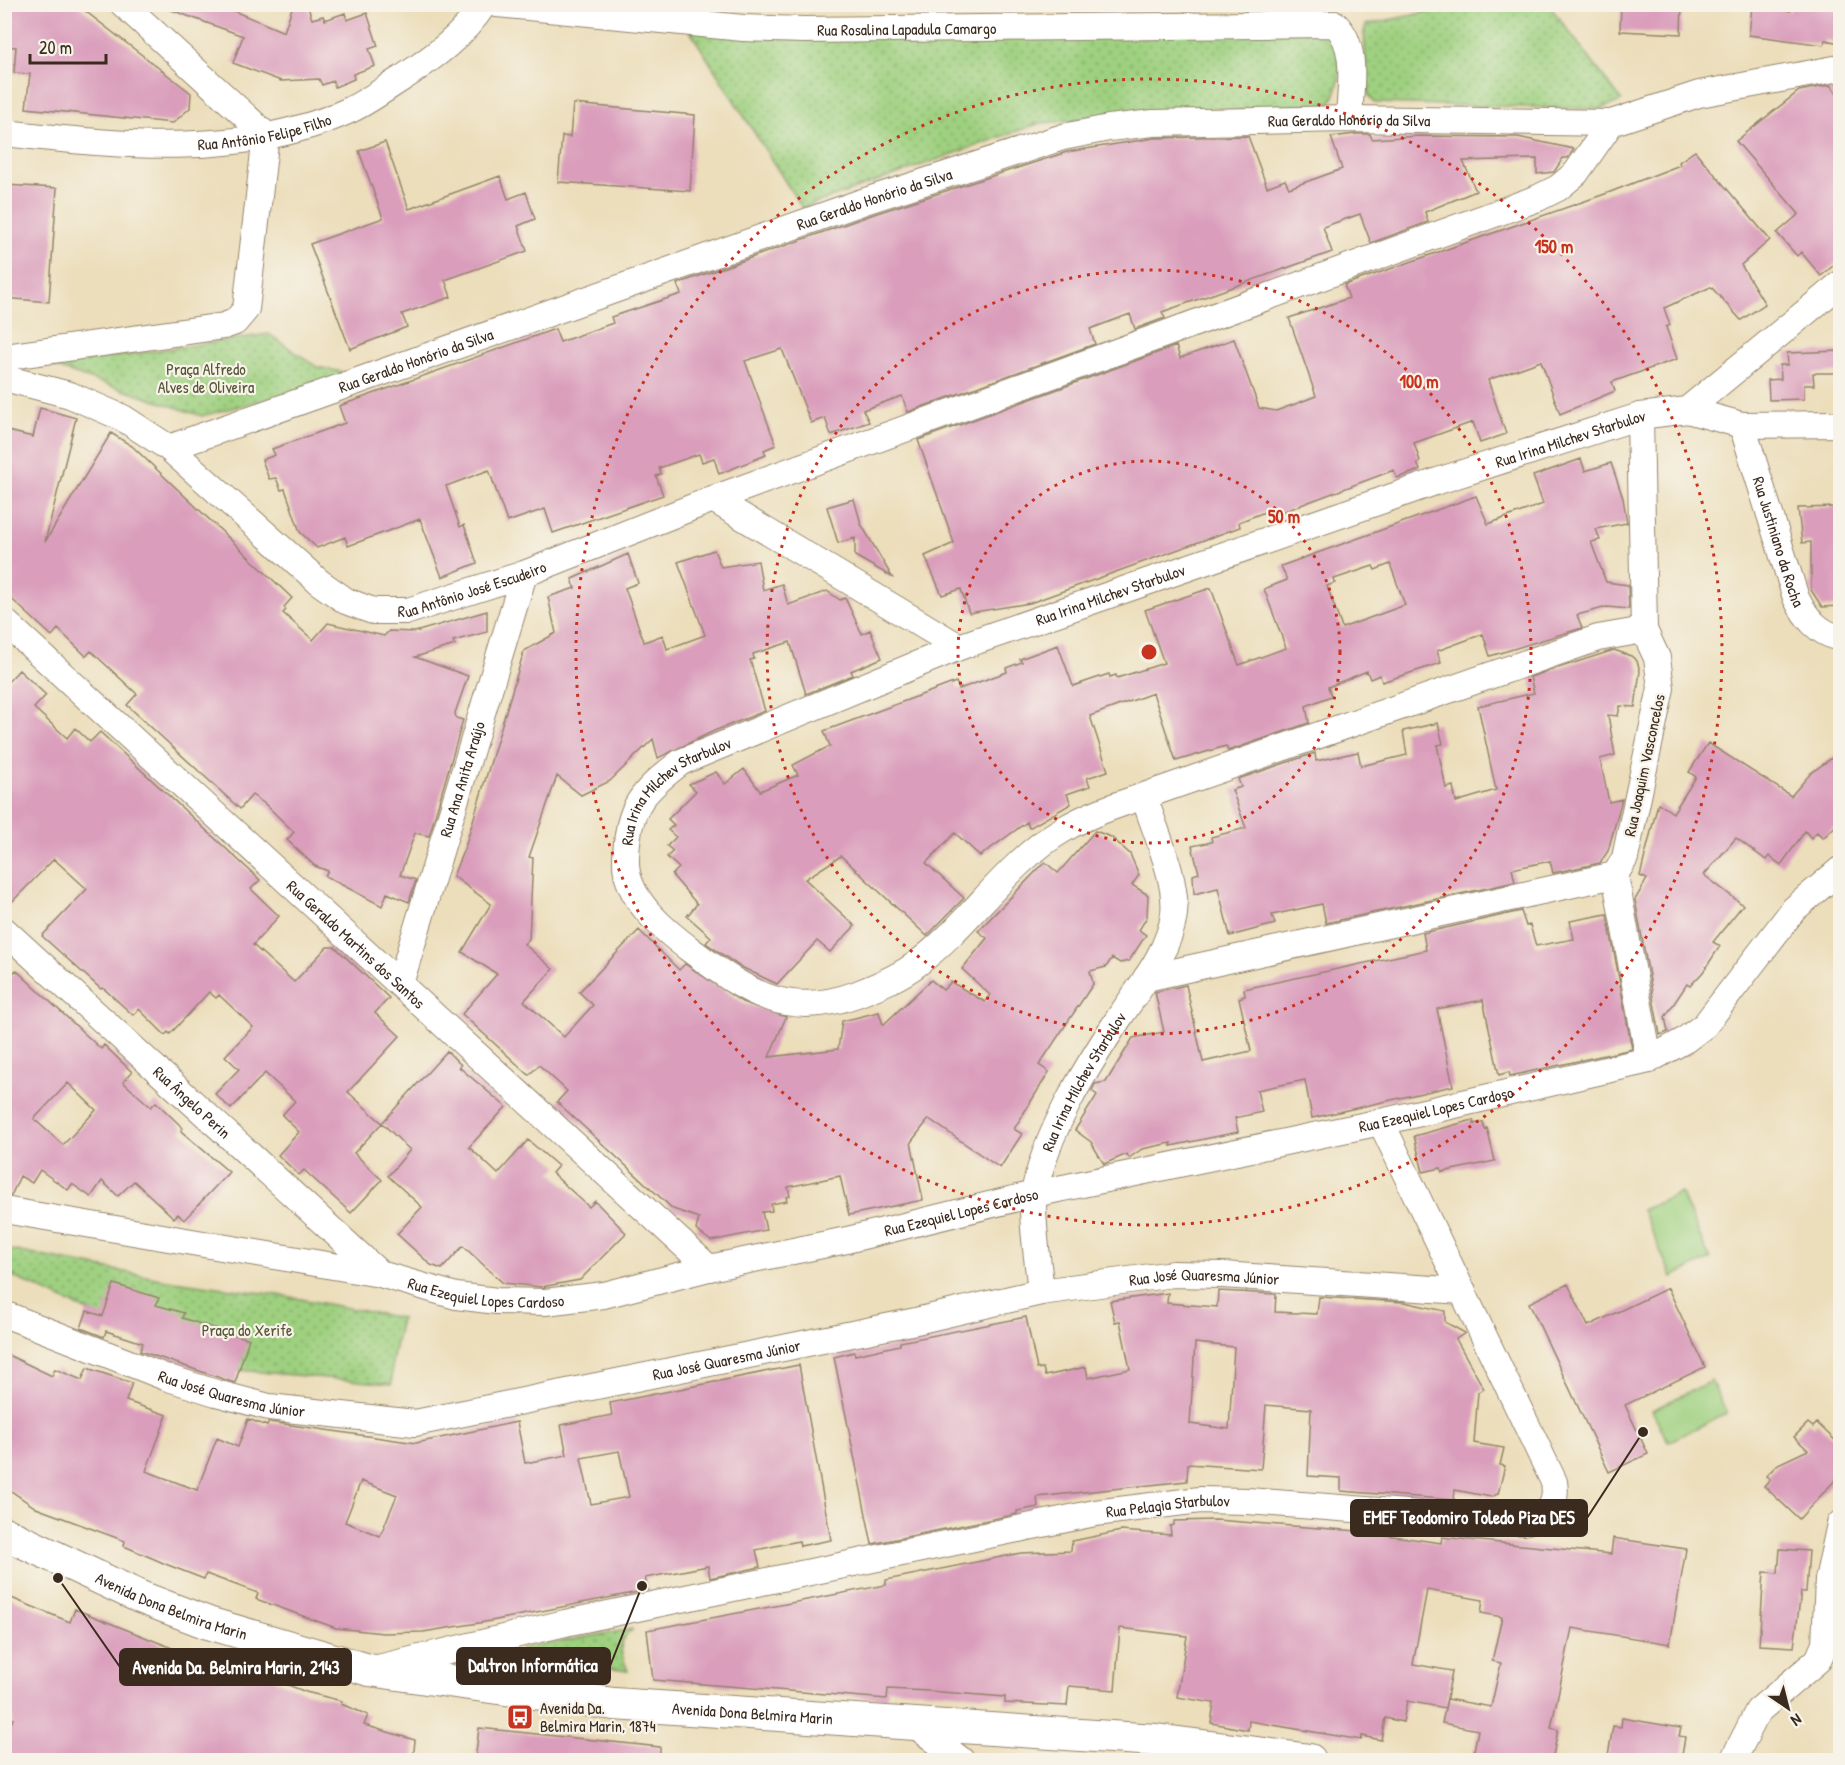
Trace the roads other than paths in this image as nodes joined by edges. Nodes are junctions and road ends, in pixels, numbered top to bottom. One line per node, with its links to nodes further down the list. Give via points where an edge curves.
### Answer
1 (123, 4): 8 (street)
2 (484, 4): 8 (street, Rua Antônio Felipe Filho, via 457,38 375,96 318,122)
3 (497, 4): 5 (street, Rua Rosalina Lapadula Camargo, via 743,28 804,30 1335,24 1351,52)
4 (1840, 68): 6 (street, Rua Geraldo Honório da Silva, via 1699,94)
5 (1349, 119): 6 (street, Rua Geraldo Honório da Silva); 16 (street, Rua Geraldo Honório da Silva, via 1153,123 1063,137 862,202)
6 (1611, 123): 17 (street, via 1576,173 1538,198)
7 (4, 133): 8 (street, Rua Antônio Felipe Filho, via 152,146)
8 (266, 135): 10 (street, via 246,309 242,316 224,326)
9 (1840, 284): 12 (street)
10 (4, 357)
11 (4, 378): 16 (street, Rua Antônio José Escudeiro, via 98,406)
12 (1688, 410): 13 (street, Rua Irina Milchev Starbulov); 15 (street, Rua Irina Milchev Starbulov)
13 (1640, 416): 20 (street); 22 (street, Rua Irina Milchev Starbulov, via 1438,481)
14 (1840, 424): 15 (street, Rua Irina Milchev Starbulov)
15 (1742, 425): 21 (street, Rua Justiniano da Rocha, via 1800,606 1816,627)
16 (169, 448): 18 (street, Rua Antônio José Escudeiro, via 319,582 346,601 373,612 408,611)
17 (713, 499): 18 (street, Rua Antônio José Escudeiro); 22 (street)
18 (524, 574): 28 (street, Rua Ana Anita Araújo)
19 (4, 621): 28 (street, Rua Geraldo Martins dos Santos)
20 (1644, 630): 23 (street, via 1599,638); 25 (street, Rua Joaquim Vasconcelos, via 1657,658 1661,688 1625,858)
21 (1840, 638)
22 (959, 647): 23 (street, Rua Irina Milchev Starbulov, via 681,762 652,784 636,806 626,833 625,865 634,894 675,939 734,983 764,997 799,1006 835,1002 882,984 918,963 995,886 1064,829)
23 (1144, 796): 27 (street, Rua Irina Milchev Starbulov, via 1173,890 1174,915)
24 (1840, 870): 29 (street, Rua Ezequiel Lopes Cardoso, via 1794,909 1705,1025)
25 (1615, 875): 27 (street); 29 (street)
26 (4, 930): 34 (street, Rua Ângelo Perin)
27 (1146, 978): 31 (street, Rua Irina Milchev Starbulov, via 1093,1057 1051,1140)
28 (399, 984): 33 (street, Rua Geraldo Martins dos Santos)
29 (1649, 1060): 30 (street, Rua Ezequiel Lopes Cardoso)
30 (1381, 1122): 31 (street, Rua Ezequiel Lopes Cardoso); 35 (street, Rua Pelagia Starbulov)
31 (1034, 1194): 33 (street, Rua Ezequiel Lopes Cardoso, via 847,1240); 36 (street, Rua Irina Milchev Starbulov)
32 (4, 1210): 34 (street, Rua Ezequiel Lopes Cardoso)
33 (709, 1268): 34 (street, Rua Ezequiel Lopes Cardoso, via 604,1295 544,1302 456,1296)
34 (380, 1274)
35 (1463, 1291): 36 (street, Rua José Quaresma Júnior, via 1173,1274); 40 (street, Rua Pelagia Starbulov, via 1554,1482 1554,1505 1537,1519 1524,1522 1248,1501 1200,1500 1154,1505 1095,1513 565,1623)
36 (1041, 1292): 37 (street, Rua José Quaresma Júnior, via 415,1423 269,1407 227,1396 165,1377)
37 (4, 1314)
38 (1840, 1524): 44 (street, via 1828,1580 1826,1644 1818,1660 1758,1711)
39 (4, 1533): 40 (main road, Avenida Dona Belmira Marin, via 140,1597 198,1619)
40 (369, 1670): 41 (main road, Avenida Dona Belmira Marin, via 614,1704)
41 (915, 1725): 42 (street); 43 (main road, Avenida Dona Belmira Marin, via 1156,1740)
42 (961, 1761)
43 (1310, 1761)
44 (1733, 1761)

